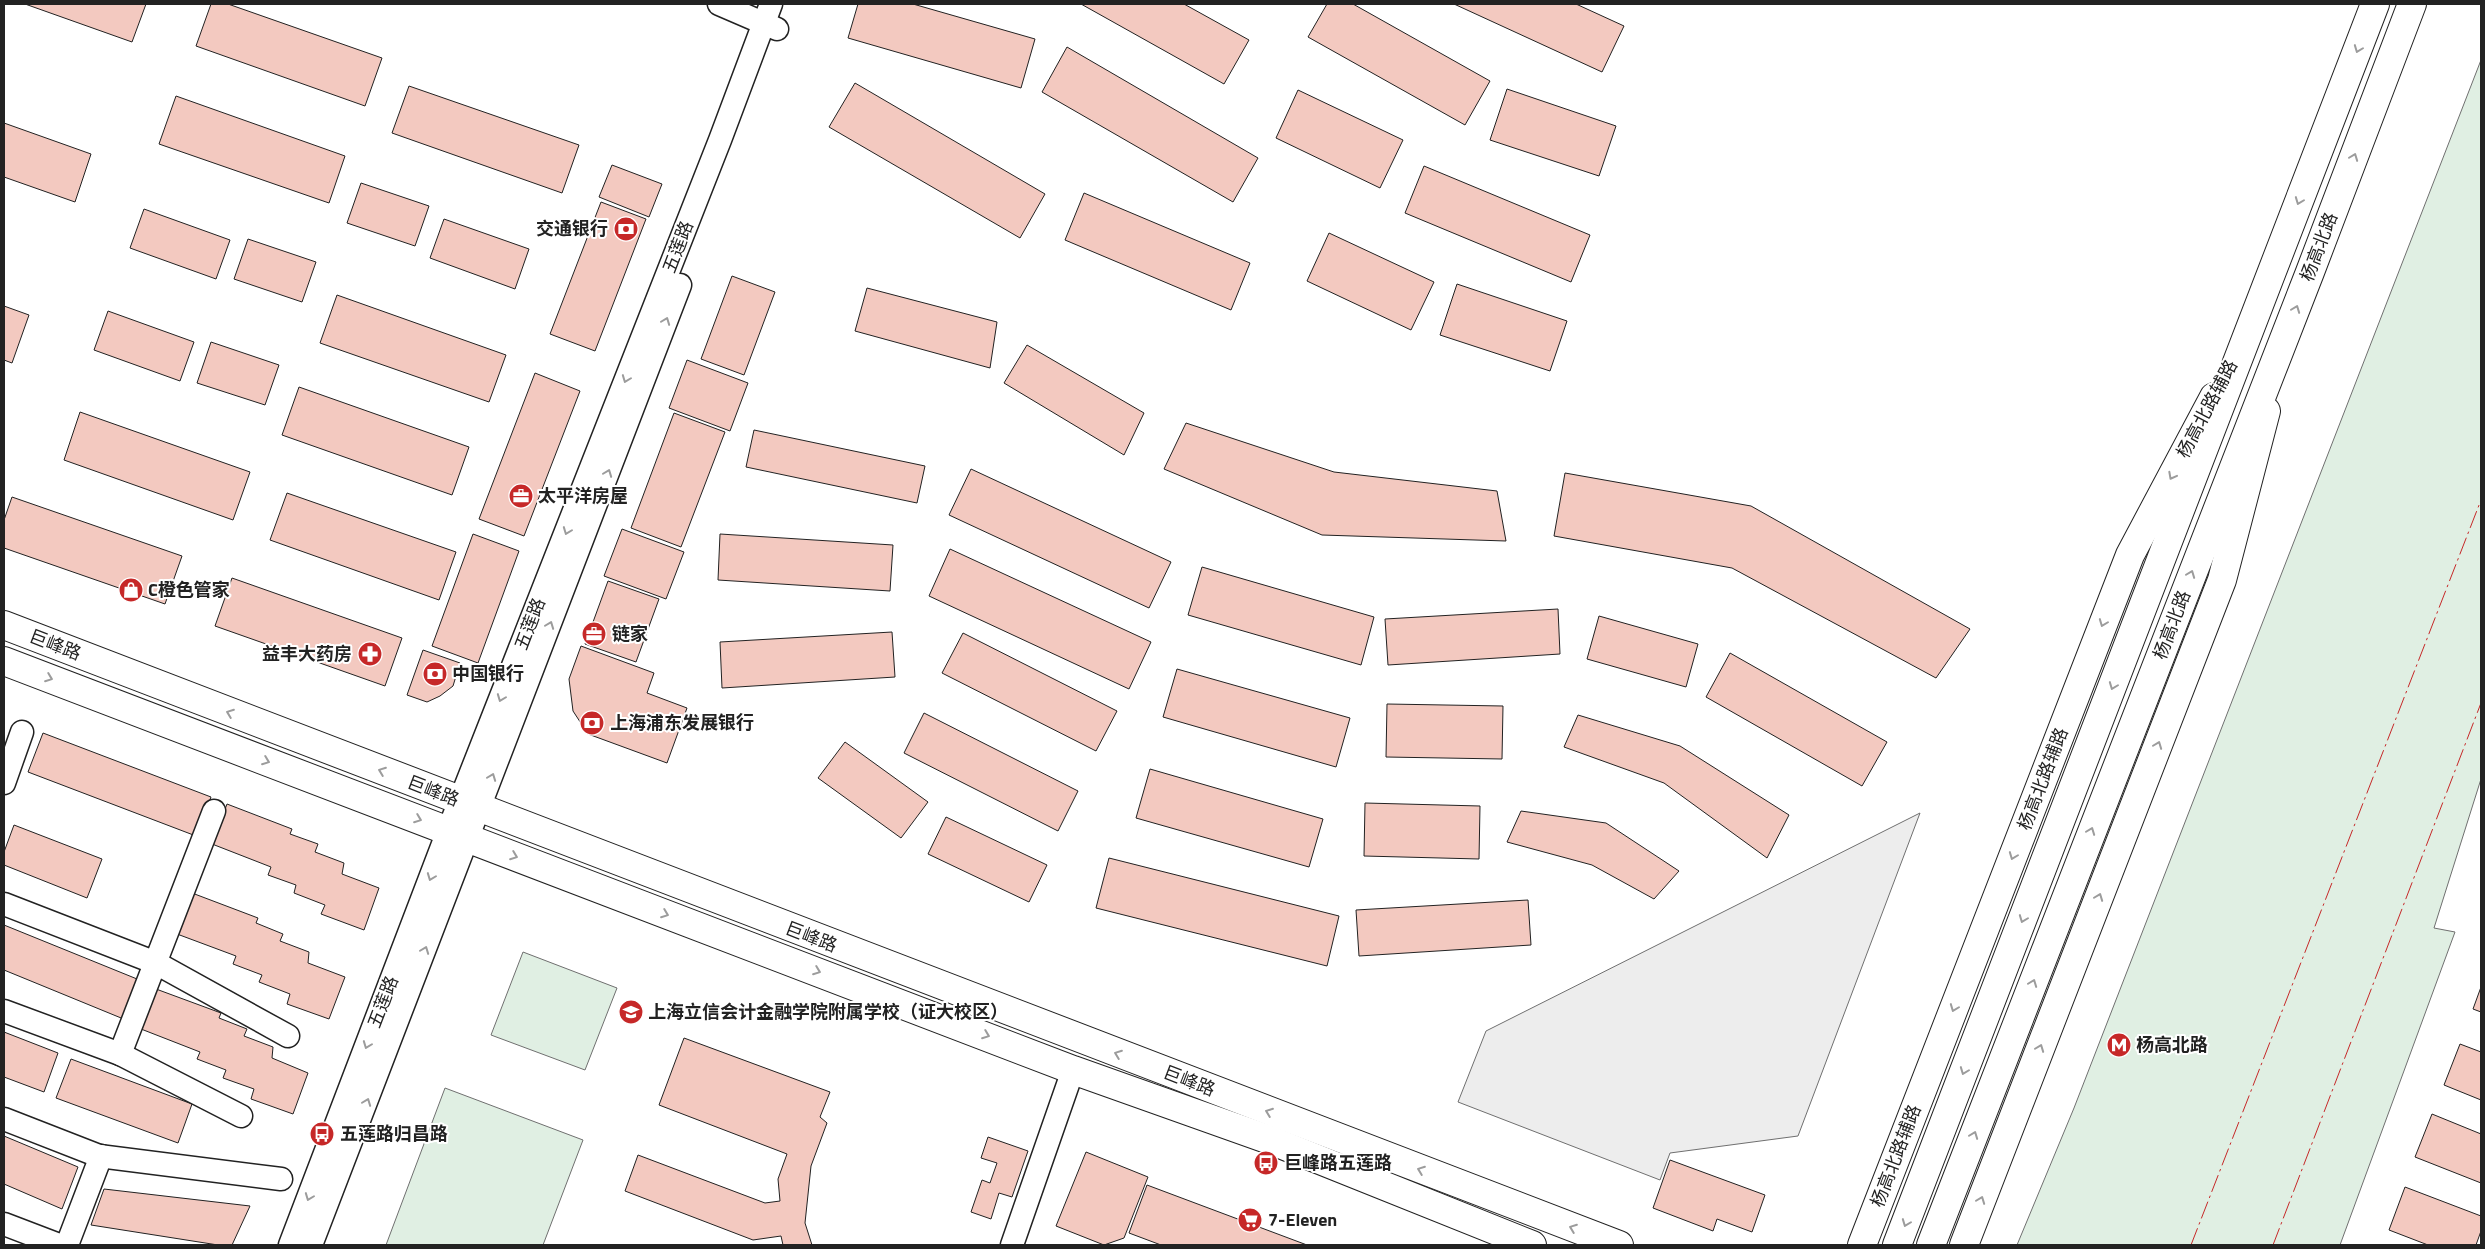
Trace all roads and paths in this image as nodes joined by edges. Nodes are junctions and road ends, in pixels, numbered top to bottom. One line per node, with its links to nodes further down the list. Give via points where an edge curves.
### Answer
1 (787, 4): 5 (street, 五莲路)
2 (2375, 4): 6 (main road, 杨高北路, one-way to 6)
3 (2412, 4): 7 (main road, 杨高北路, one-way to 3)
4 (724, 5): 5 (street)
5 (770, 19): 12 (street, 五莲路)
6 (2252, 325): 33 (main road, 杨高北路辅路, one-way to 33, via 2130,555); 34 (main road, 杨高北路, one-way to 34)
7 (2285, 336): 35 (main road, 杨高北路, one-way to 7); 36 (main road, one-way to 7, via 2222,580)
8 (4, 626): 12 (main road, 巨峰路, one-way to 8)
9 (4, 661): 14 (main road, 巨峰路, one-way to 14)
10 (22, 732): 11 (street)
11 (4, 783)
12 (470, 805): 14 (street, 五莲路); 32 (main road, 巨峰路, one-way to 12)
13 (214, 811): 16 (street)
14 (458, 835): 20 (main road, 巨峰路, one-way to 20); 28 (street, 五莲路, one-way to 28); 29 (street, 五莲路, one-way to 14)
15 (4, 904): 16 (street)
16 (156, 963): 18 (street); 19 (street)
17 (4, 1011): 19 (street)
18 (288, 1036)
19 (120, 1054): 21 (street)
20 (1073, 1070): 30 (street); 31 (main road, 巨峰路, via 1270,1140)
21 (241, 1116)
22 (4, 1119): 23 (street)
23 (100, 1156): 24 (street); 27 (street)
24 (281, 1179)
25 (4, 1224): 26 (street)
26 (59, 1245)
27 (67, 1245)
28 (290, 1245)
29 (311, 1245)
30 (1012, 1245)
31 (1532, 1245)
32 (1618, 1245)
33 (1862, 1245)
34 (1897, 1245)
35 (1931, 1245)
36 (1964, 1245)

